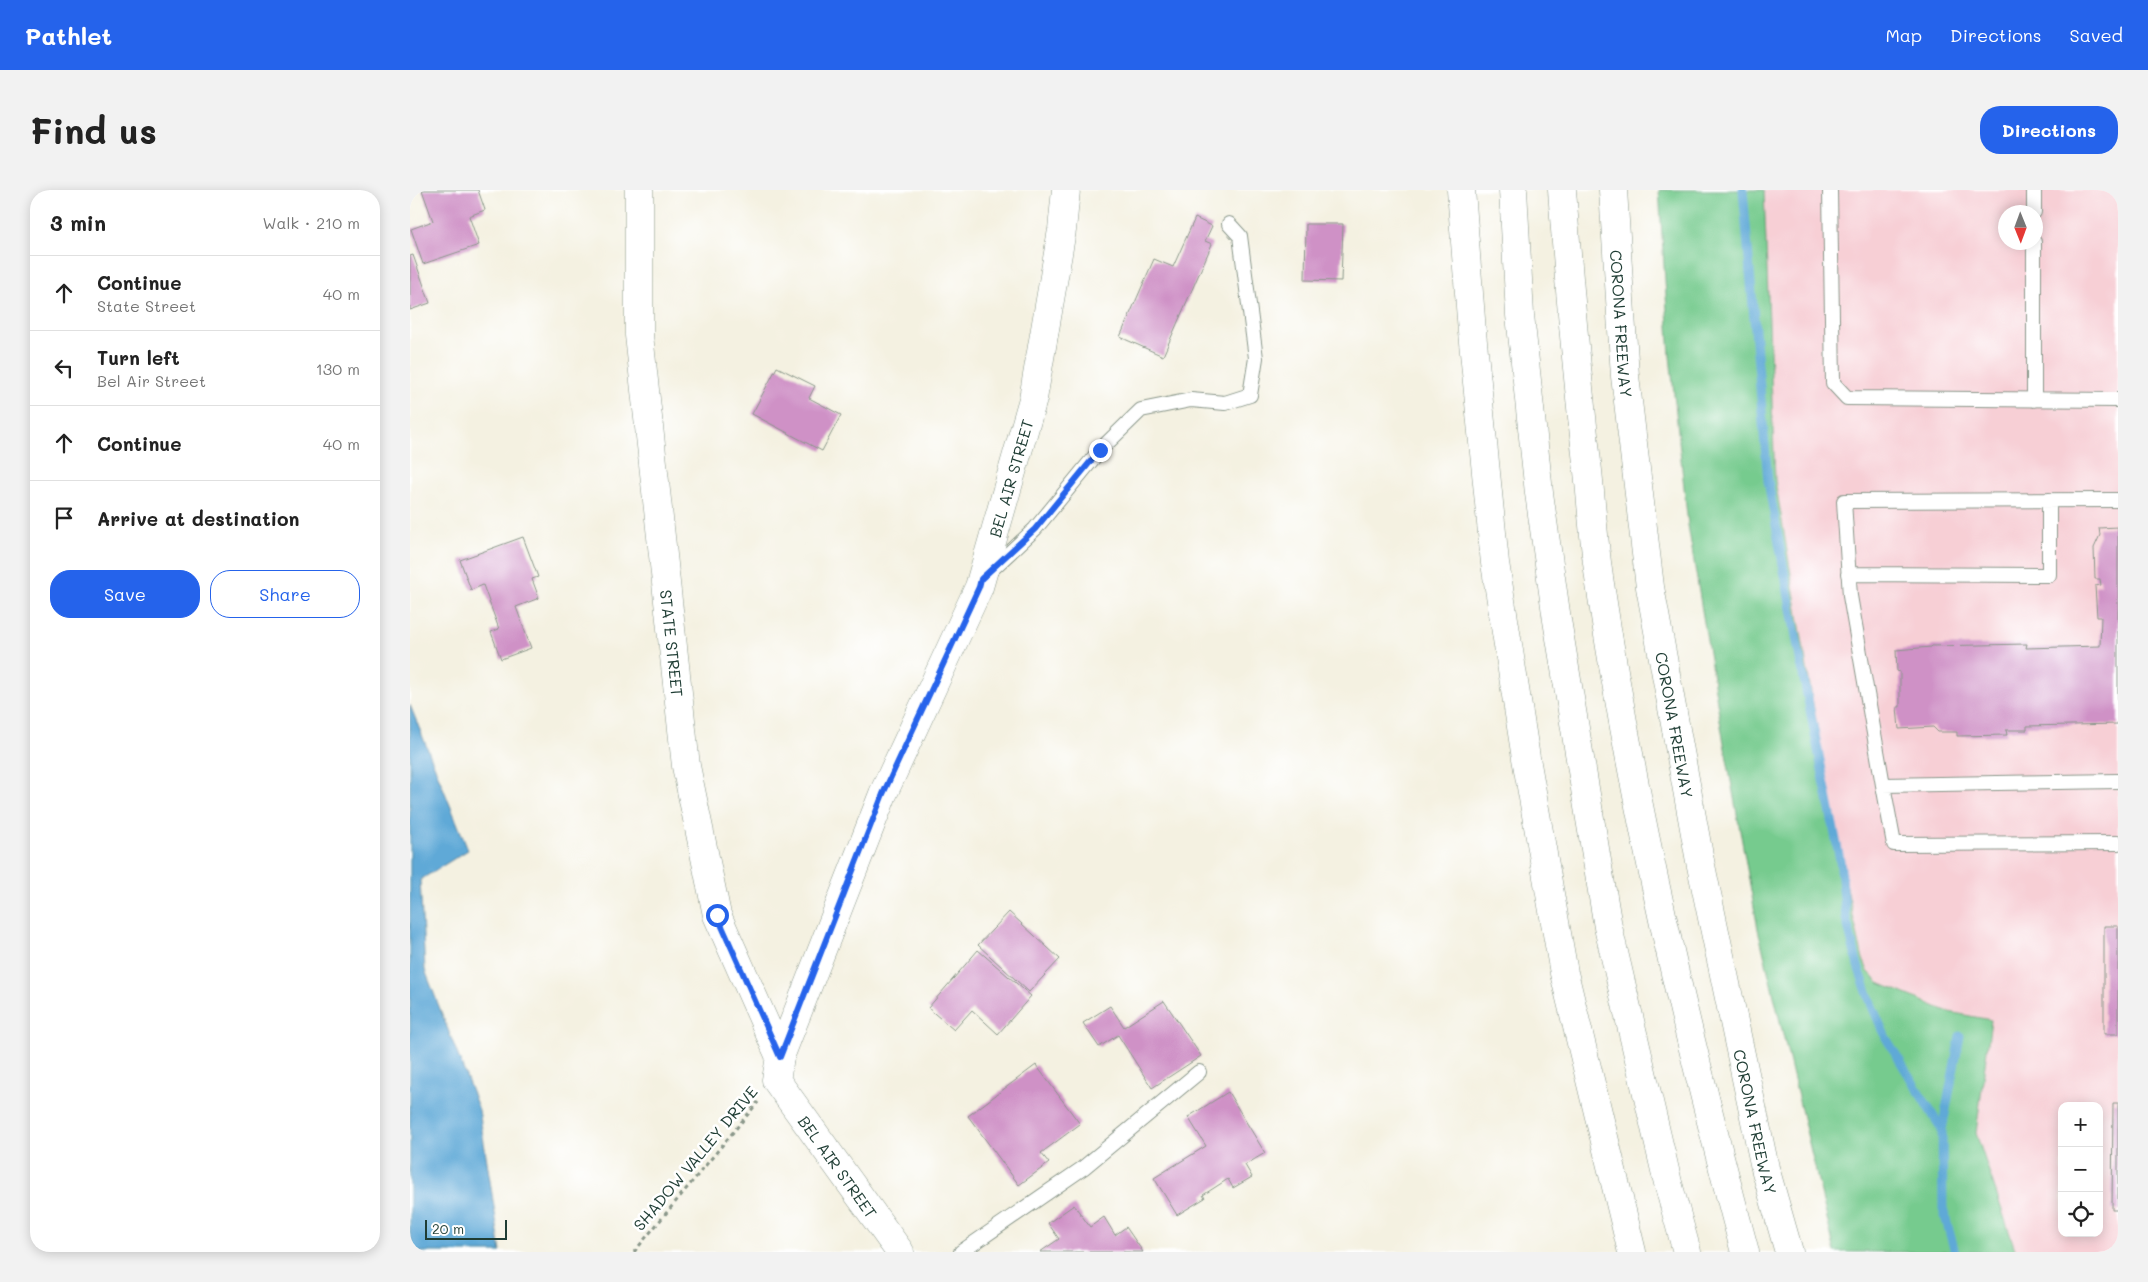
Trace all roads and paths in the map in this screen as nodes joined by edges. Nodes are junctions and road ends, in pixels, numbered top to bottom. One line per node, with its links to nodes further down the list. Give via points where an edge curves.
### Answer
1 (639, 190): 21 (main road, STATE STREET, via 639,335 686,766 717,915)
2 (1066, 190): 17 (main road, BEL AIR STREET, via 1033,399)
3 (1461, 190): 26 (main road, via 1495,563 1524,749 1564,973)
4 (1513, 190): 27 (main road, via 1522,325 1539,493 1557,620 1608,927)
5 (1562, 190): 28 (main road, via 1572,326 1598,572 1621,712 1653,875 1714,1136)
6 (1613, 190): 29 (main road, CORONA FREEWAY, via 1624,376 1650,587 1704,880 1765,1168)
7 (1830, 190): 12 (lane, via 1833,383 1847,398)
8 (2034, 190): 9 (lane)
9 (2034, 205)
10 (1229, 224): 17 (lane, via 1240,236 1256,358 1250,395 1225,402 1191,400 1142,410 1100,450 1035,529)
11 (2034, 250): 12 (lane)
12 (2034, 400): 13 (lane)
13 (2118, 400)
14 (2049, 500): 15 (lane); 16 (lane, via 2049,575); 16 (lane, via 1844,501)
15 (2118, 500)
16 (1848, 574): 19 (lane)
17 (981, 579): 21 (main road, BEL AIR STREET, via 883,794)
18 (2118, 781): 19 (lane)
19 (1883, 785): 20 (lane, via 1894,844)
20 (2118, 843)
21 (778, 1069): 23 (path, SHADOW VALLEY DRIVE); 24 (main road, BEL AIR STREET)
22 (1199, 1072): 25 (lane, via 1083,1168)
23 (634, 1252)
24 (900, 1252)
25 (961, 1252)
26 (1632, 1252)
27 (1686, 1252)
28 (1745, 1252)
29 (1789, 1252)

